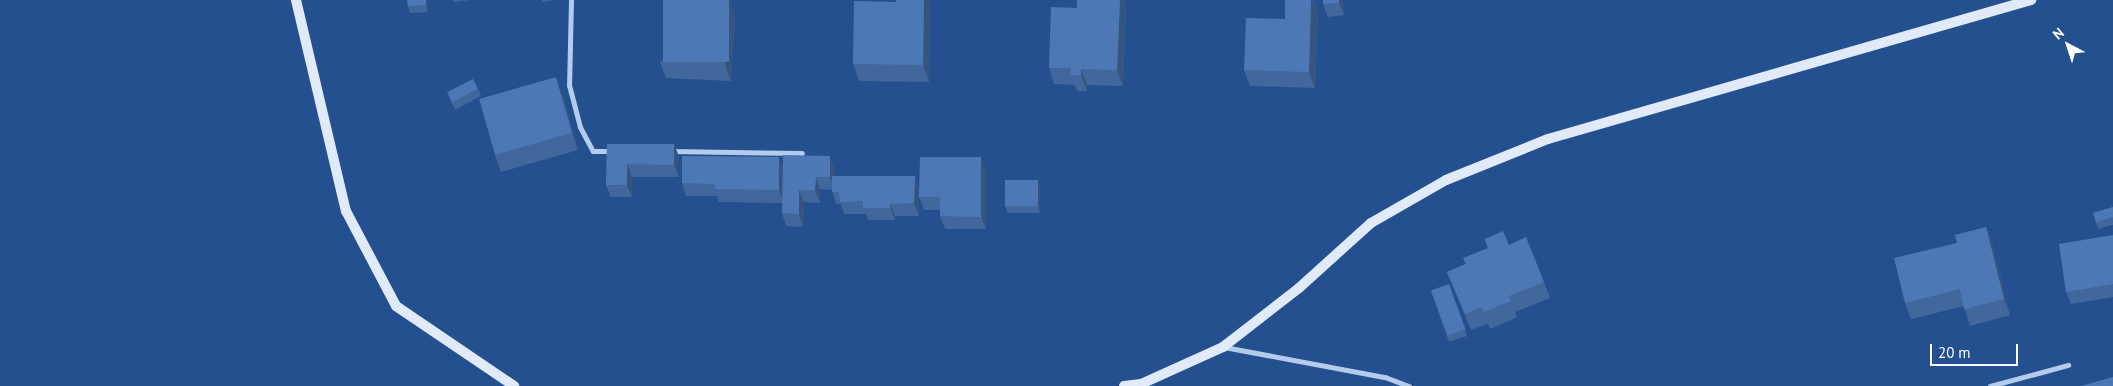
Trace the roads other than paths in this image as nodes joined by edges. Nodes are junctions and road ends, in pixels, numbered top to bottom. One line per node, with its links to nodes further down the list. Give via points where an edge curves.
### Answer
1 (296, 0): 9 (street, via 346,210 396,306)
2 (571, 0): 4 (street, via 569,85 580,127 593,151)
3 (2031, 0): 7 (street, via 1548,139 1446,180 1371,223 1299,288)
4 (623, 151)
5 (663, 151): 6 (street)
6 (802, 152)
7 (1223, 347): 10 (street, via 1141,384); 11 (street, via 1385,377)
8 (2068, 365): 12 (street)
9 (514, 386)
10 (1124, 386)
11 (1409, 386)
12 (1990, 386)

